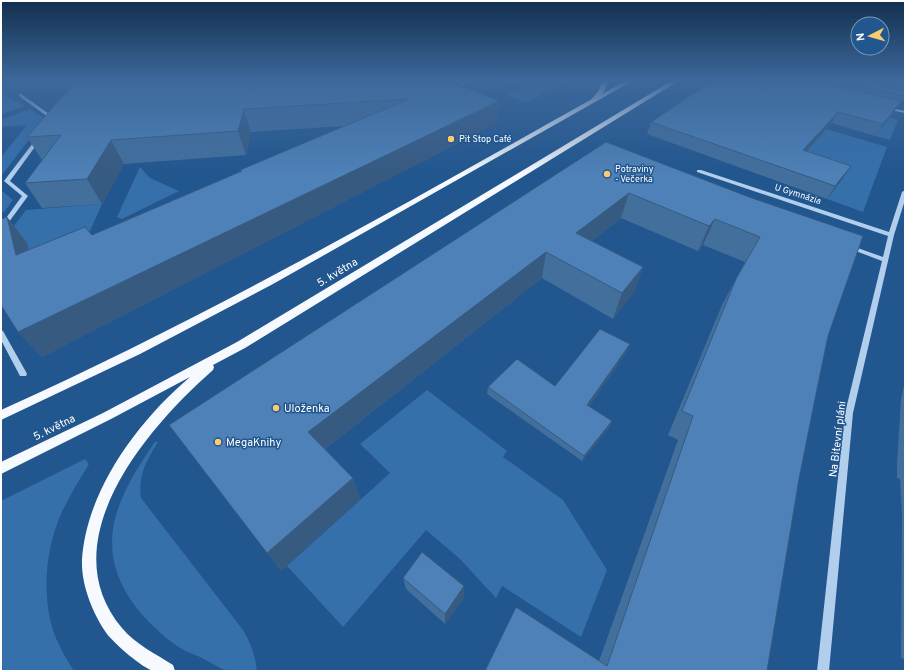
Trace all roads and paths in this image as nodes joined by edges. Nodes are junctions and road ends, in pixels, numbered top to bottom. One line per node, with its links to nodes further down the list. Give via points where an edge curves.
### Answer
1 (43, 111): 4 (street, via 54,119)
2 (575, 111): 15 (main road, 5. května, via 217,310 91,374)
3 (625, 111): 13 (main road, 5. května)
4 (49, 125)
5 (40, 138): 8 (street, via 8,181 25,196)
6 (699, 171): 9 (street, U Gymnázia)
7 (905, 192): 9 (street, Na Bitevní pláni)
8 (1, 229)
9 (891, 235): 11 (street, Na Bitevní pláni)
10 (844, 245): 11 (street)
11 (885, 260): 18 (street, Na Bitevní pláni, via 850,414)
12 (1, 333): 14 (street)
13 (240, 345): 16 (main road, 5. května, via 107,416); 17 (main road, via 190,383 145,431 126,457 99,512 92,535 88,561 91,585 102,609 116,634)
14 (23, 374)
15 (1, 415)
16 (1, 468)
17 (167, 671)
18 (823, 671)

